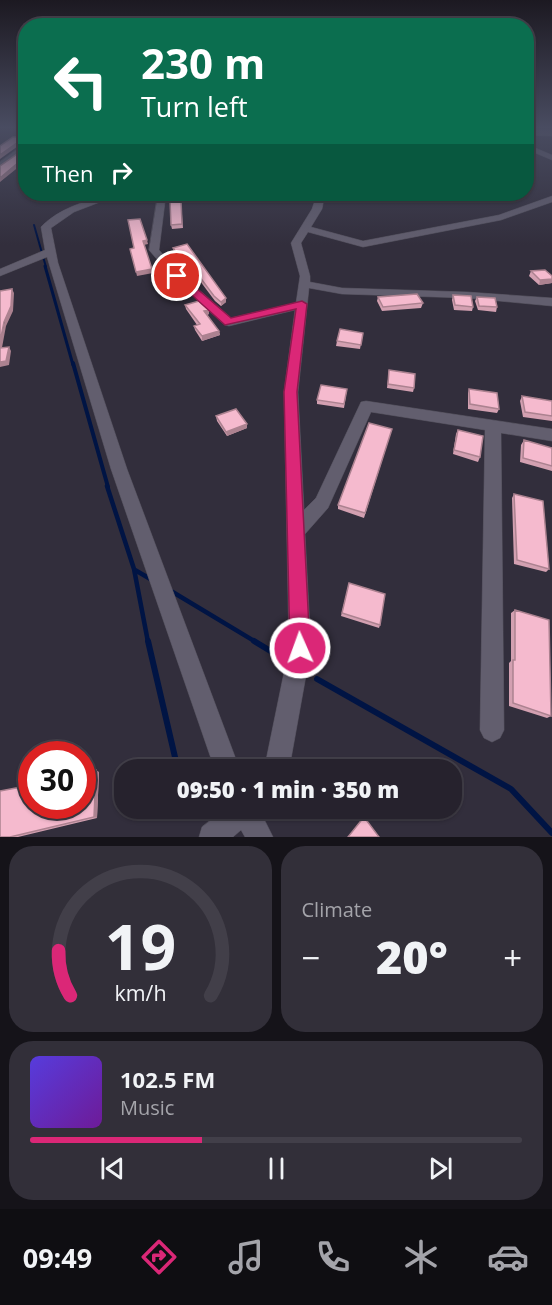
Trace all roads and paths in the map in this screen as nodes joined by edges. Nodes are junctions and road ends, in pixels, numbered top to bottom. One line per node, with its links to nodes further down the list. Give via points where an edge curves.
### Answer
1 (552, 199): 5 (street)
2 (93, 201): 8 (street, via 57,217 46,227)
3 (161, 201): 12 (street, via 154,250 229,322)
4 (319, 201): 7 (street)
5 (542, 203): 6 (street); 7 (street, via 501,218 363,243)
6 (552, 212)
7 (305, 228): 10 (street, via 296,243)
8 (51, 252): 9 (street); 17 (street, via 119,469)
9 (0, 273)
10 (304, 284): 11 (street, via 342,291); 12 (street)
11 (552, 302)
12 (302, 304): 15 (street, via 291,392)
13 (493, 424): 14 (street); 15 (street, via 366,406 322,503); 16 (street)
14 (552, 435)
15 (296, 531): 18 (street, via 300,648)
16 (492, 730)
17 (224, 759)
18 (278, 759)
19 (234, 819): 21 (street)
20 (250, 819): 22 (street)
21 (213, 837)
22 (260, 837)

